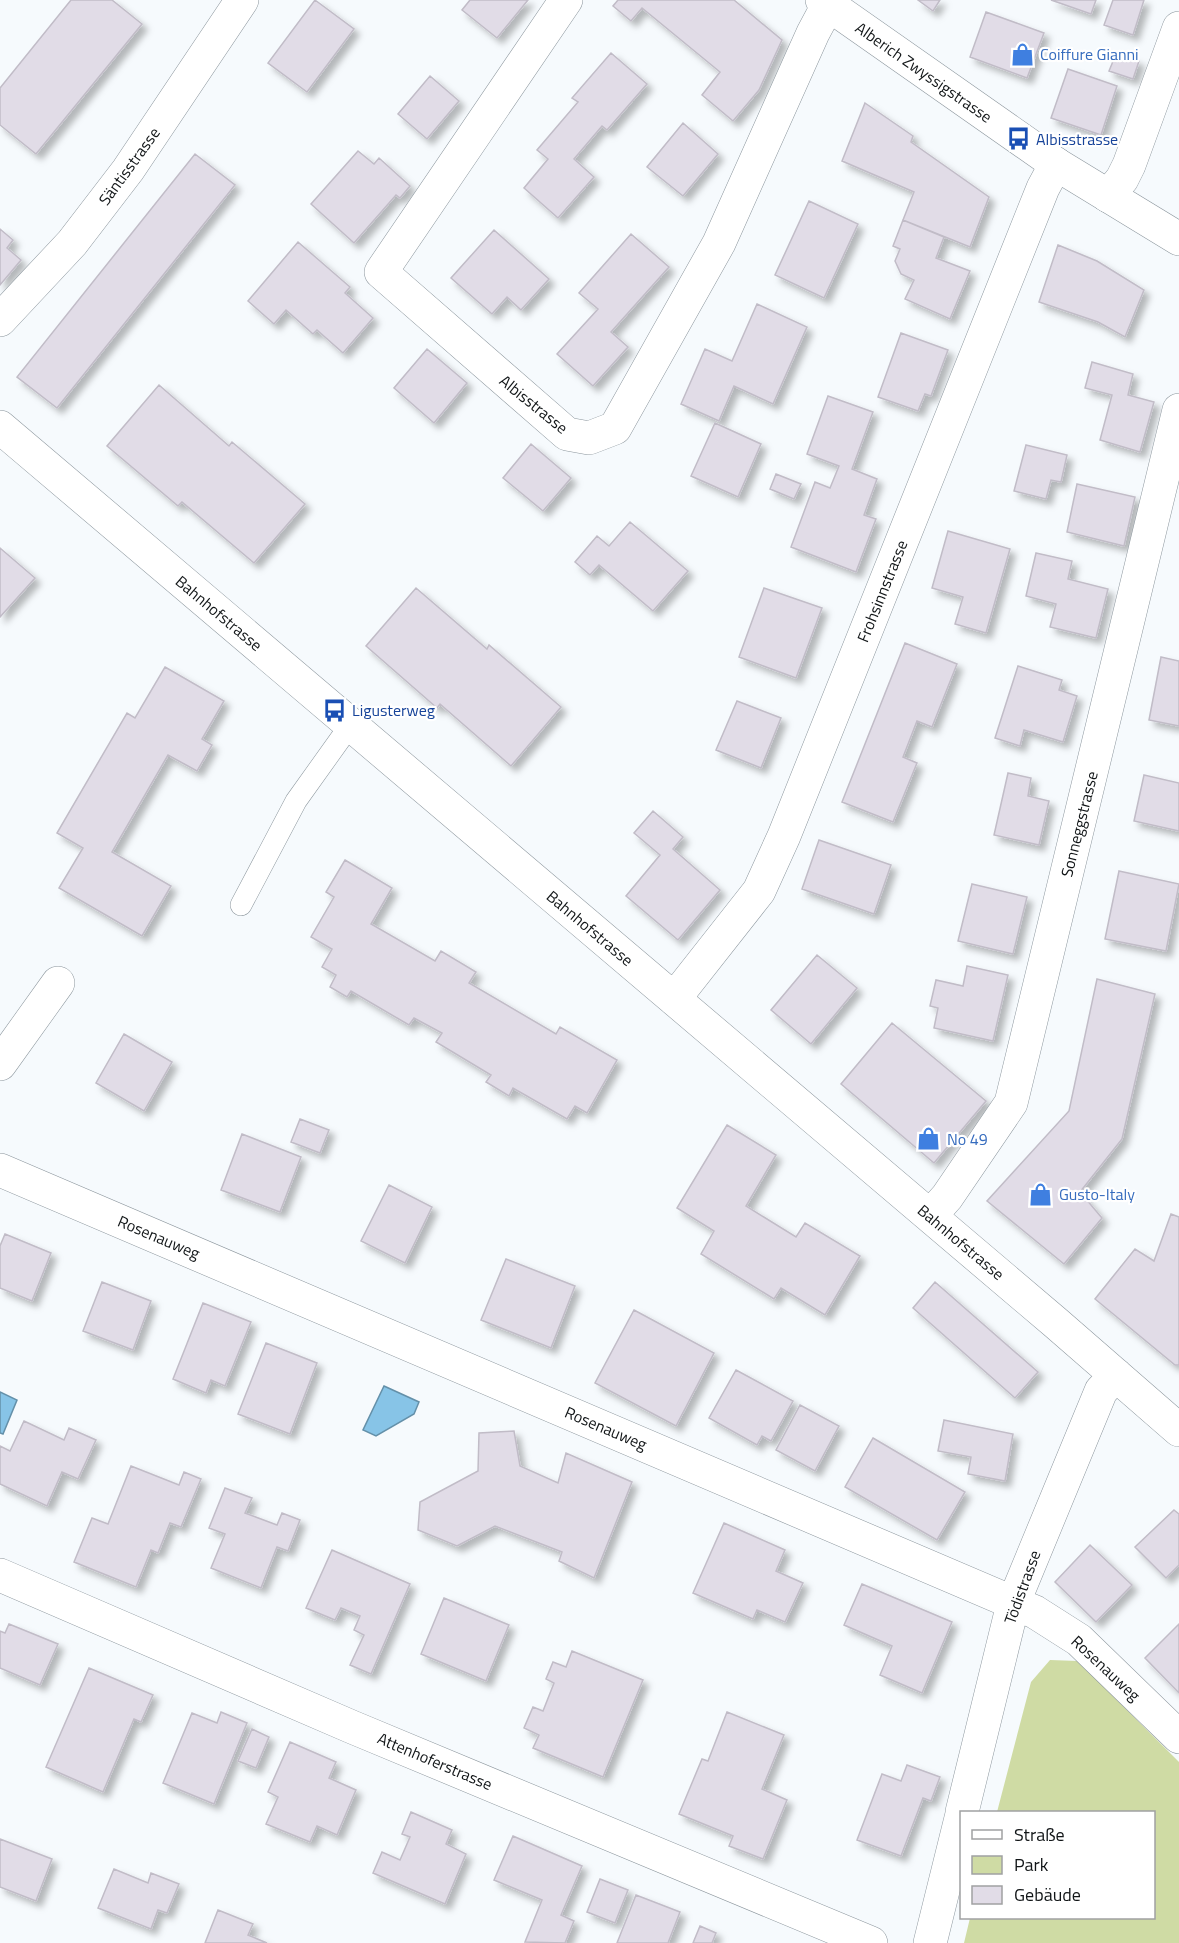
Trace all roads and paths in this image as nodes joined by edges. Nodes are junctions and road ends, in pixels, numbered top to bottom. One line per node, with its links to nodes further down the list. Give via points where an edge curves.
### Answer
1 (242, 0): 8 (street, Säntisstrasse, via 128,170 72,243)
2 (566, 0): 3 (street, Albisstrasse, via 381,273 567,434 589,438 615,428 713,253)
3 (825, 2): 5 (street, Alberich Zwyssigstrasse)
4 (1179, 28): 6 (street, via 1129,165)
5 (1056, 164): 6 (street, Alberich Zwyssigstrasse); 14 (street, Frohsinnstrasse, via 759,891)
6 (1108, 196): 7 (street, Alberich Zwyssigstrasse)
7 (1179, 239)
8 (0, 320)
9 (1179, 410): 17 (street, Sonneggstrasse, via 1011,1103)
10 (0, 427): 11 (street, Bahnhofstrasse)
11 (351, 724): 12 (lane, via 296,801); 14 (street, Bahnhofstrasse)
12 (241, 905)
13 (58, 983): 15 (street)
14 (674, 999): 17 (street, Bahnhofstrasse)
15 (0, 1064)
16 (0, 1170): 21 (street, Rosenauweg)
17 (930, 1216): 18 (street, Bahnhofstrasse)
18 (1116, 1375): 19 (street, Bahnhofstrasse); 21 (street, Tödistrasse, via 1101,1391)
19 (1179, 1430)
20 (0, 1575): 25 (street, Attenhoferstrasse)
21 (1013, 1604): 22 (street, Rosenauweg, via 1035,1612 1079,1640); 23 (street, Tödistrasse)
22 (1179, 1737)
23 (962, 1811)
24 (960, 1821): 26 (street, Tödistrasse)
25 (871, 1943)
26 (930, 1943)

